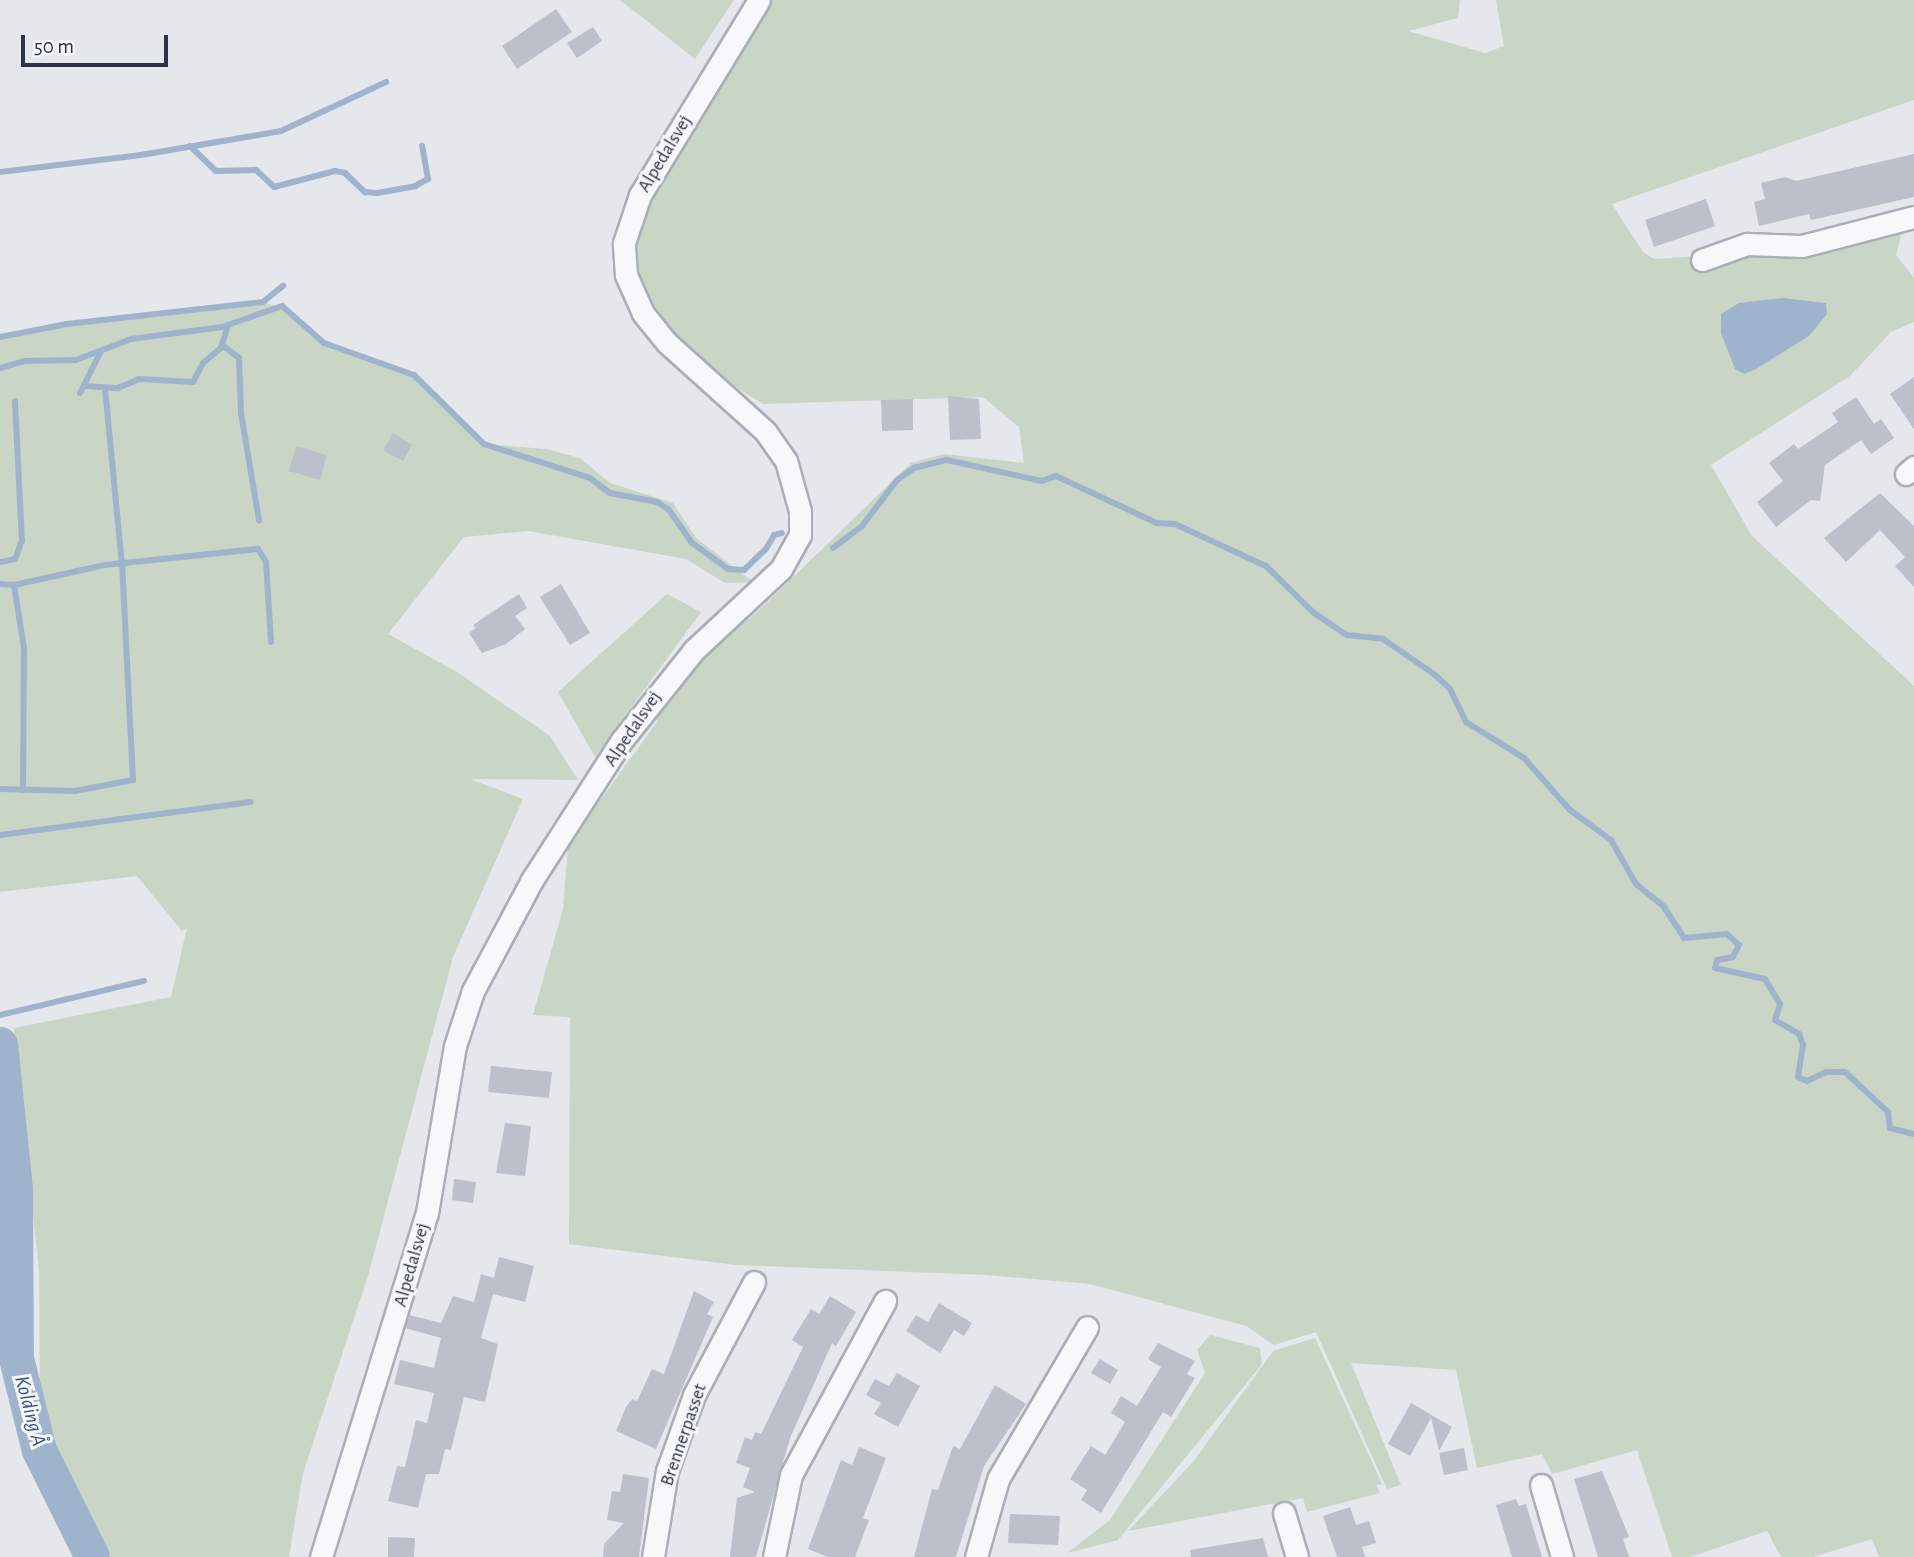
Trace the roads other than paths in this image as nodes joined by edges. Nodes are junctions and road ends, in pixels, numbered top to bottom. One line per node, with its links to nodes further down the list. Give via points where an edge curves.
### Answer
1 (759, 0): 9 (street, Alpedalsvej, via 640,195 624,243 626,275 643,313 667,344 766,432 786,461 800,511 800,535 780,569 694,650 622,740 532,880 473,992 455,1046 427,1213)
2 (1914, 217): 3 (street, via 1802,246 1747,244)
3 (1702, 260)
4 (754, 1282): 10 (street, Brennerpasset, via 694,1395 667,1471)
5 (885, 1301): 11 (street, via 791,1475)
6 (1087, 1327): 12 (street, via 998,1479)
7 (1541, 1485): 14 (street)
8 (1284, 1513): 13 (street)
9 (321, 1557)
10 (653, 1557)
11 (774, 1557)
12 (976, 1557)
13 (1297, 1557)
14 (1562, 1557)

